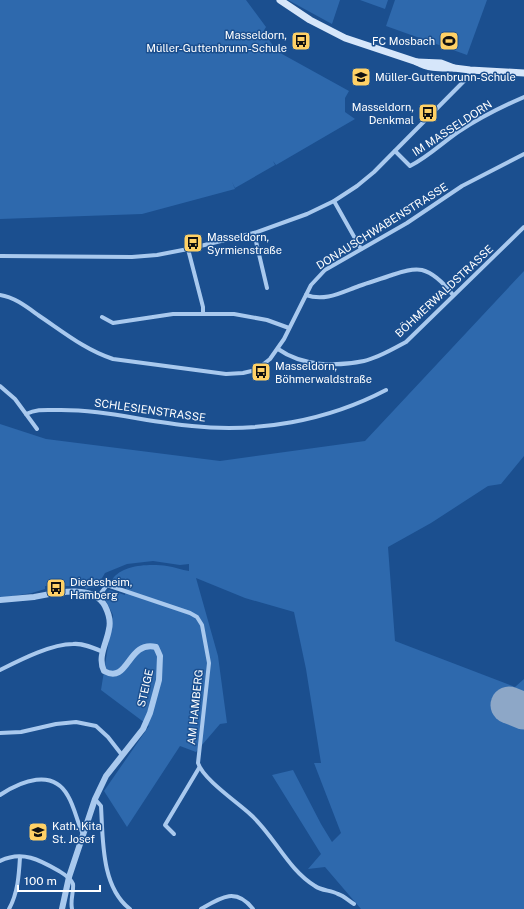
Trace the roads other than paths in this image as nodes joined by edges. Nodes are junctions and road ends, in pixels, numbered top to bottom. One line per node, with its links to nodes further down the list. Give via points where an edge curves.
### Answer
1 (280, 0): 2 (main road, via 310,20 345,38 417,62 441,63)
2 (470, 70): 3 (main road); 5 (street, via 468,77)
3 (524, 73)
4 (524, 97): 5 (street, IM MASSELDORN, via 472,123 410,166)
5 (395, 152): 7 (street, via 357,186)
6 (524, 154): 11 (street, DONAUSCHWABENSTRASSE, via 462,186 407,223)
7 (334, 201): 9 (street, via 307,214); 11 (street)
8 (524, 227): 16 (street, BÖHMERWALDSTRASSE)
9 (254, 233): 10 (street); 13 (street)
10 (188, 249): 12 (street, via 132,257); 17 (street)
11 (361, 249): 15 (street, DONAUSCHWABENSTRASSE, via 325,270 311,285)
12 (0, 256)
13 (267, 288)
14 (0, 295): 20 (street, DONAUSCHWABENSTRASSE, via 18,302 83,345 113,359 232,374 256,370)
15 (306, 295): 16 (street, via 328,297 415,269 430,274); 19 (street, DONAUSCHWABENSTRASSE)
16 (453, 295): 20 (street, BÖHMERWALDSTRASSE, via 406,342 365,361 338,365 320,364 302,360)
17 (203, 313): 18 (street, via 173,314 113,323); 19 (street, via 234,314 267,320)
18 (102, 317)
19 (289, 328): 20 (street, DONAUSCHWABENSTRASSE)
20 (278, 349)
21 (0, 386): 23 (street, via 12,395)
22 (386, 390): 23 (street, SCHLESIENSTRASSE, via 354,405 322,415 264,427 192,426 89,411 34,410)
23 (26, 414): 24 (street)
24 (37, 429)
25 (98, 597): 26 (street, via 84,592 70,592); 27 (street, STEIGE, via 109,614 108,638); 31 (street, AM HAMBERG, via 107,585 190,613 197,617 202,625 209,663)
26 (0, 600)
27 (103, 652): 28 (street, via 74,644 58,646); 30 (street, STEIGE, via 102,668 109,674 120,671 144,646 156,647 160,656 159,680 150,713 143,729)
28 (0, 670)
29 (0, 733): 30 (street, via 21,732 76,722 96,726)
30 (122, 755): 33 (street, STEIGE, via 106,776)
31 (199, 768): 34 (street, AM HAMBERG, via 165,825); 39 (street, via 252,815 298,873 316,887 338,894)
32 (0, 795): 35 (street, via 30,781 45,779 59,784 68,796)
33 (95, 799): 35 (street, STEIGE); 43 (street, via 100,806 108,874 120,897)
34 (174, 834)
35 (84, 835): 38 (street, STEIGE)
36 (20, 857): 37 (street); 38 (street, via 43,861); 40 (street, via 19,876 13,903)
37 (0, 861)
38 (69, 878): 41 (street, STEIGE); 42 (street, via 73,884)
39 (354, 904)
40 (9, 909)
41 (62, 909)
42 (72, 909)
43 (130, 909)
44 (201, 909): 45 (street, via 219,898 230,896 240,897)
45 (253, 909)

